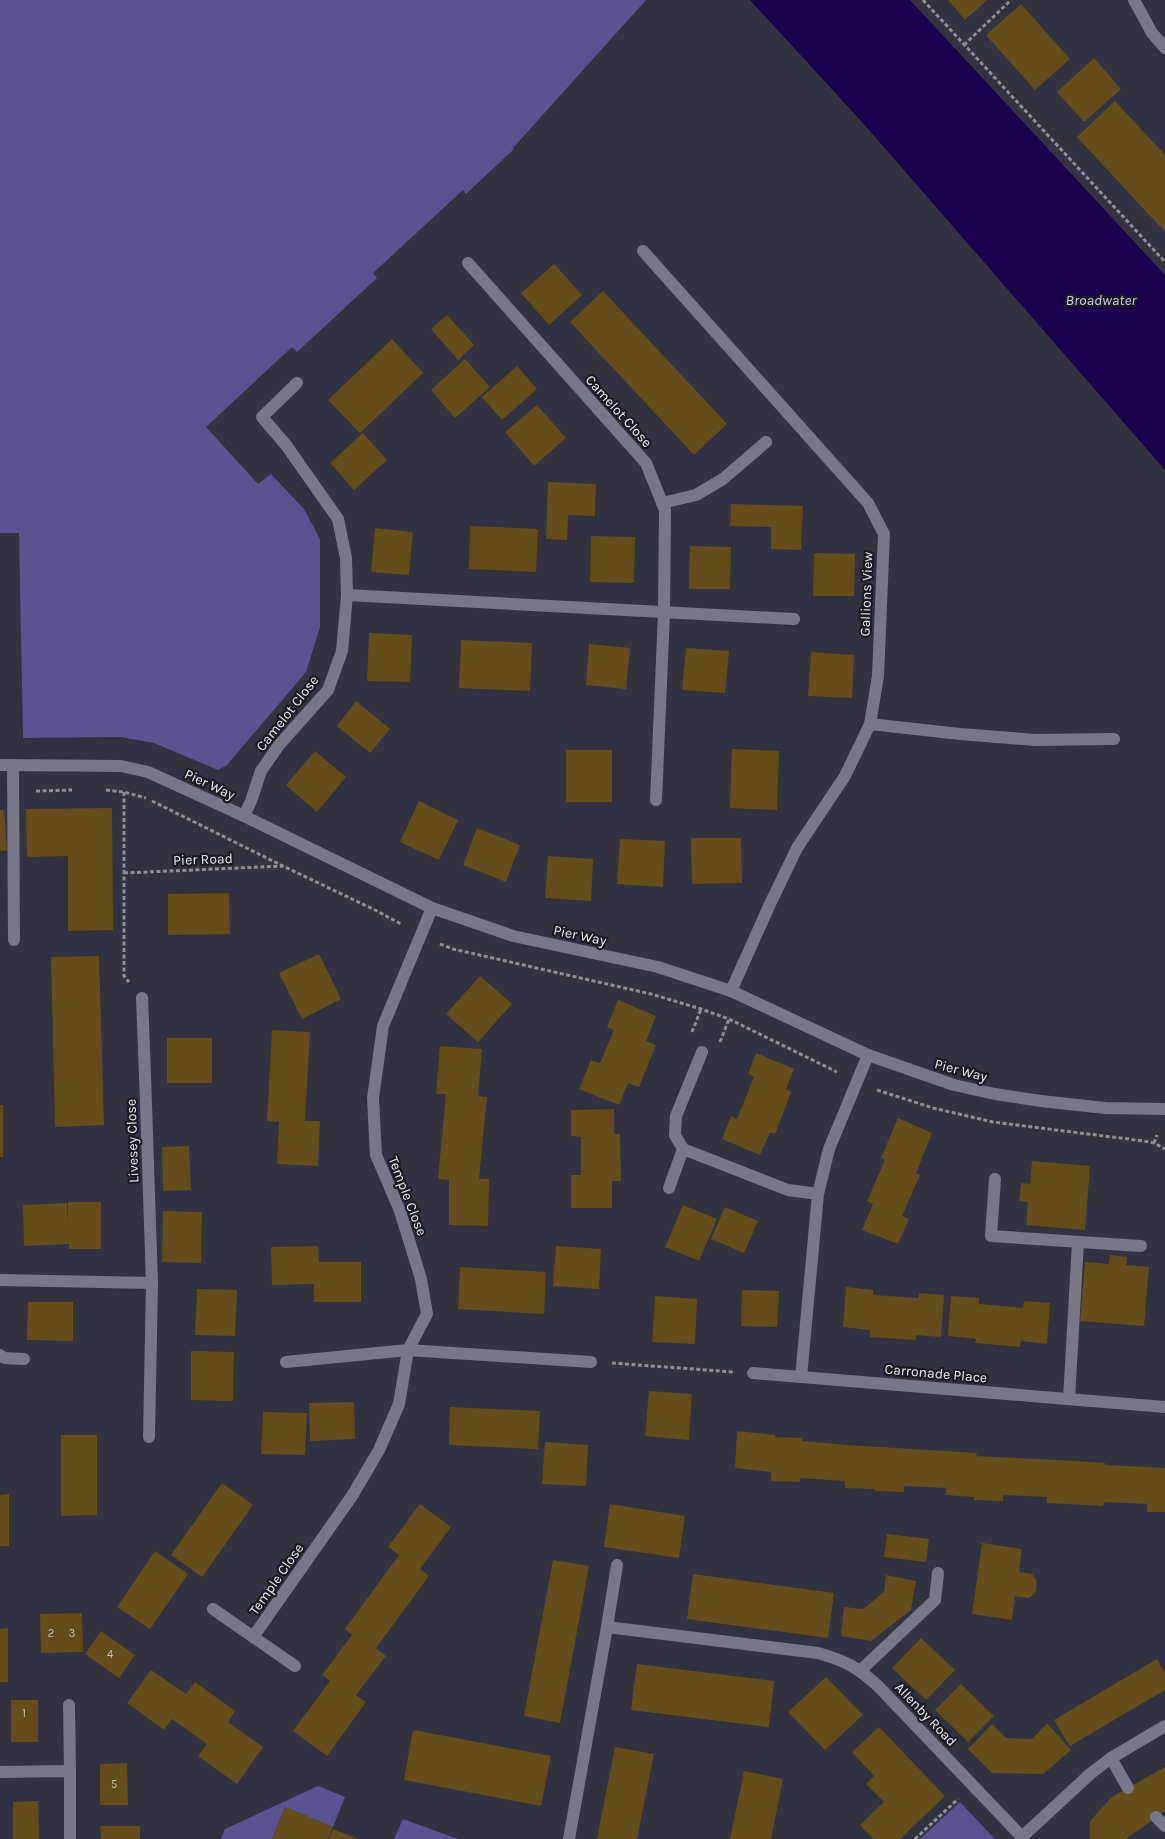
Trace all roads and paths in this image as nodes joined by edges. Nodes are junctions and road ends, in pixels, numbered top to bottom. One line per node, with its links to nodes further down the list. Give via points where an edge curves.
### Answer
1 (923, 0): 4 (path)
2 (1011, 0): 4 (path)
3 (1134, 0): 5 (street, via 1152,33)
4 (964, 45): 7 (path)
5 (1165, 48)
6 (643, 251): 15 (street, Gallions View, via 868,503 884,534 878,676)
7 (1165, 262)
8 (468, 263): 11 (street, Camelot Close, via 646,463)
9 (297, 382): 12 (street, Camelot Close, via 262,417 286,445 338,519 346,558)
10 (766, 442): 11 (street, via 723,479 696,495)
11 (662, 504): 13 (street, Camelot Close, via 665,510)
12 (347, 595): 13 (street); 24 (street, Camelot Close, via 342,651 328,690 279,745 261,771)
13 (664, 613): 14 (street); 23 (street, Camelot Close)
14 (794, 619)
15 (870, 724): 16 (street, via 1035,740); 32 (street, Gallions View, via 845,776 797,848)
16 (1114, 739)
17 (0, 765): 18 (street, Pier Way)
18 (13, 765): 21 (street); 24 (street, Pier Way, via 121,766 148,772)
19 (80, 790): 21 (path)
20 (99, 790): 22 (path)
21 (14, 791): 29 (street)
22 (124, 792): 25 (path, via 145,797); 26 (path)
23 (656, 800)
24 (244, 816): 27 (street, Pier Way)
25 (283, 866): 26 (path, Pier Road); 28 (path)
26 (124, 873): 31 (path)
27 (432, 908): 32 (street, Pier Way, via 513,936 658,967); 54 (street, Temple Close, via 383,1026 373,1098 376,1155 400,1211 421,1279 427,1314)
28 (406, 926)
29 (14, 940)
30 (435, 942): 34 (path)
31 (124, 976)
32 (731, 991): 39 (street, Pier Way)
33 (142, 998): 53 (street, Livesey Close)
34 (701, 1009): 35 (path); 36 (path)
35 (729, 1019): 37 (path); 40 (path)
36 (690, 1036)
37 (717, 1049)
38 (702, 1052): 45 (street, via 676,1116 675,1134)
39 (868, 1055): 41 (street, Pier Way, via 954,1086 995,1094 1105,1108); 49 (street, via 829,1149)
40 (842, 1075)
41 (1165, 1109)
42 (1156, 1135): 44 (path)
43 (1144, 1141): 44 (path)
44 (1154, 1142): 46 (path)
45 (683, 1149): 48 (street); 49 (street, via 788,1190)
46 (1165, 1149)
47 (995, 1179): 50 (street, via 991,1236)
48 (669, 1188)
49 (818, 1194): 60 (street)
50 (1078, 1242): 51 (street); 61 (street)
51 (1141, 1246)
52 (0, 1280): 53 (street)
53 (152, 1283): 63 (street, Livesey Close)
54 (408, 1350): 57 (street); 58 (street); 68 (street, Temple Close, via 399,1404 379,1450 352,1496)
55 (0, 1356): 56 (street)
56 (24, 1359)
57 (286, 1362)
58 (591, 1362): 59 (path)
59 (753, 1373): 60 (street, Carronade Place)
60 (801, 1377): 61 (street, Carronade Place)
61 (1069, 1399): 62 (street, Carronade Place)
62 (1165, 1407)
63 (149, 1437)
64 (617, 1565): 67 (street)
65 (938, 1573): 70 (street, via 935,1600)
66 (213, 1609): 68 (street)
67 (607, 1627): 70 (street, Allenby Road, via 818,1653 843,1660); 80 (street)
68 (253, 1637): 69 (street)
69 (295, 1666)
70 (861, 1670): 76 (street, Allenby Road)
71 (69, 1706): 74 (street)
72 (1165, 1726): 73 (street, Allenby Road)
73 (1111, 1758): 77 (street); 78 (street, Allenby Road)
74 (70, 1771): 75 (street); 79 (street)
75 (0, 1772)
76 (972, 1785): 78 (street, Allenby Road); 81 (path)
77 (1128, 1788)
78 (1023, 1838)
79 (70, 1839)
80 (569, 1839)
81 (915, 1839)

